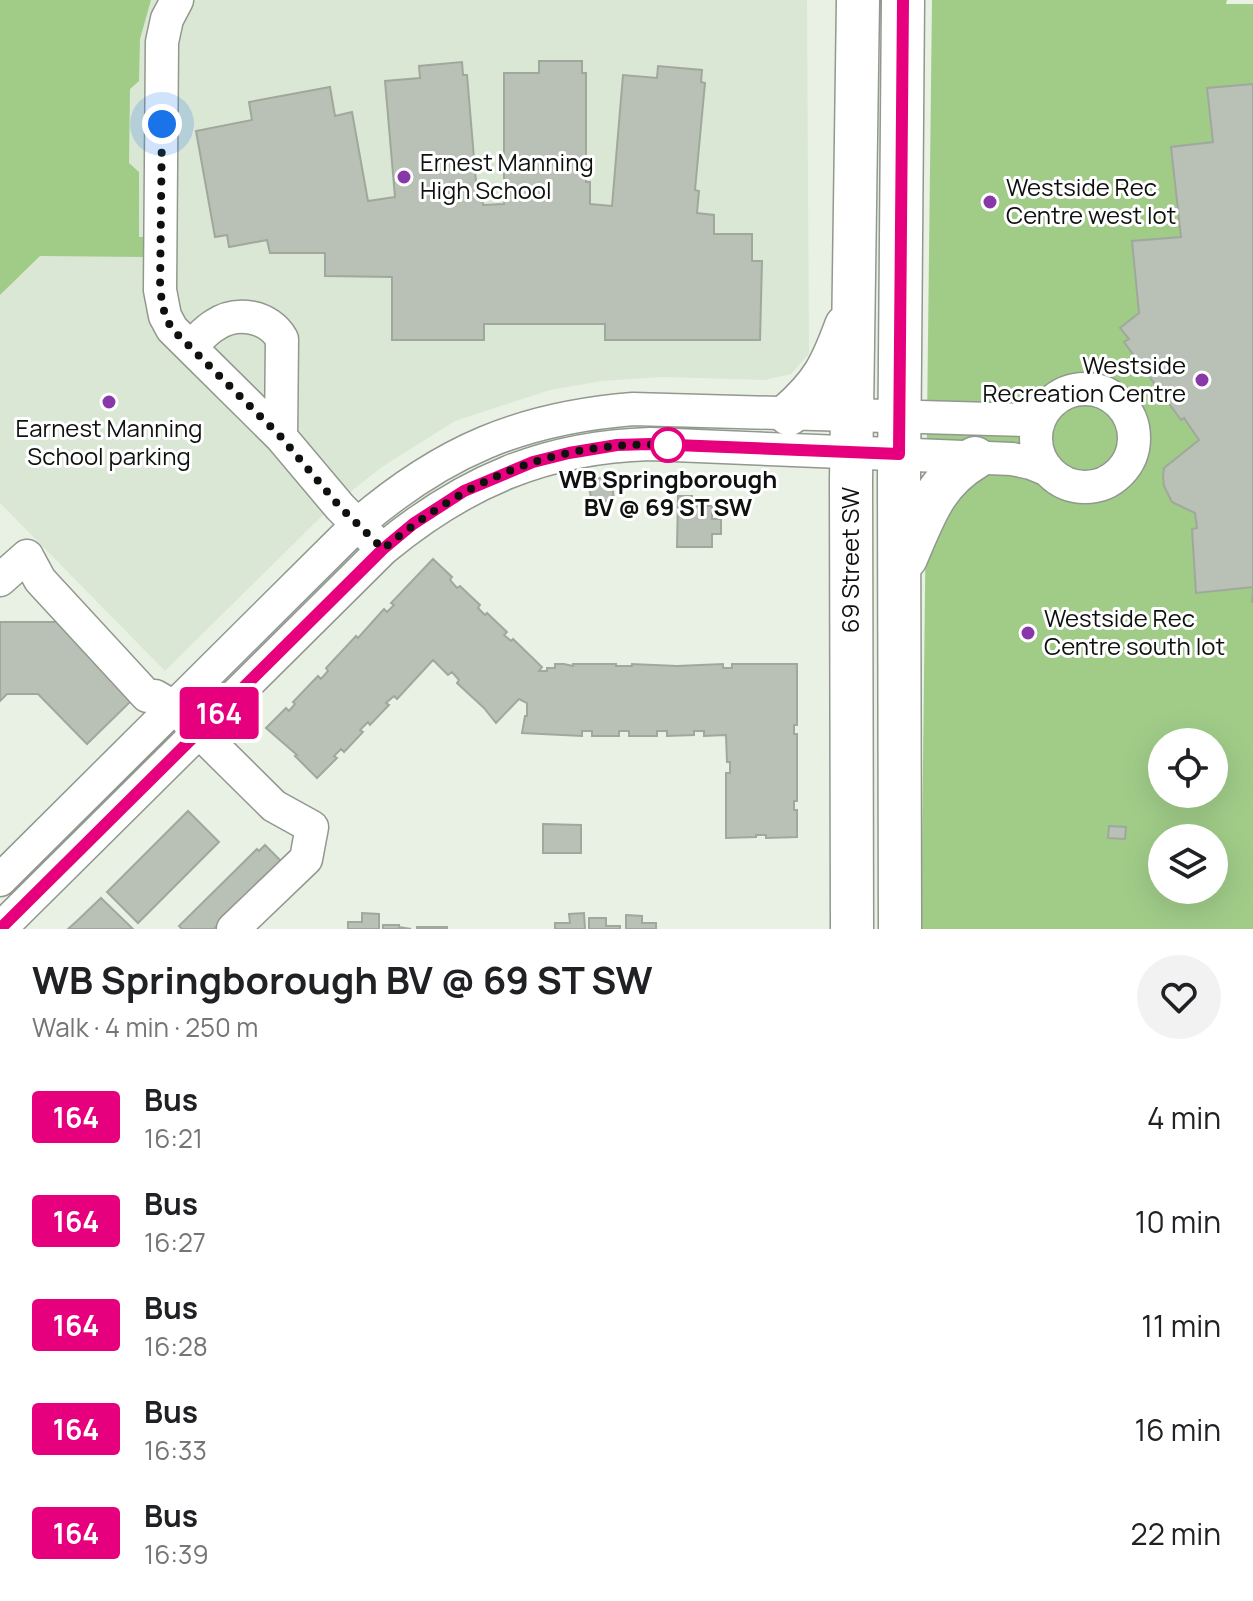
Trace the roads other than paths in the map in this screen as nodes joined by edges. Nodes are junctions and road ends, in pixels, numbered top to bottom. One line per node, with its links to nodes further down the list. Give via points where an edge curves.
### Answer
1 (177, 0): 6 (street, via 162,42 160,290 172,329)
2 (825, 0): 4 (main road)
3 (903, 0): 10 (main road, 69 Street SW)
4 (858, 12): 5 (main road, 69 Street SW)
5 (853, 306): 8 (main road, via 827,373); 9 (main road, 69 Street SW)
6 (191, 346): 11 (street); 11 (street, via 217,323 242,316 276,329 282,339)
7 (1043, 411): 10 (street, via 1026,420); 14 (street, via 1035,442); 14 (street, via 1073,390 1103,392 1126,411 1134,440 1123,469 1098,485 1067,483)
8 (789, 414): 9 (street); 12 (street, via 607,411 554,420)
9 (853, 434): 10 (street); 15 (street, via 617,445 533,462); 25 (main road, 69 Street SW)
10 (900, 436): 13 (street); 18 (main road, 69 Street SW)
11 (281, 437): 16 (street)
12 (469, 448): 15 (street); 16 (street, via 415,479)
13 (975, 458): 14 (street, via 1012,459); 18 (main road, via 934,494)
14 (1048, 470)
15 (485, 481): 17 (street, via 426,515)
16 (358, 524): 17 (street); 20 (street)
17 (383, 549): 21 (street)
18 (900, 570): 26 (main road, 69 Street SW)
19 (0, 580): 20 (street, via 27,556 51,569 161,683)
20 (174, 707): 21 (street); 22 (street)
21 (199, 732): 23 (street); 24 (street, via 274,806 312,827 306,859)
22 (0, 880)
23 (0, 929)
24 (233, 929)
25 (852, 929)
26 (900, 929)

